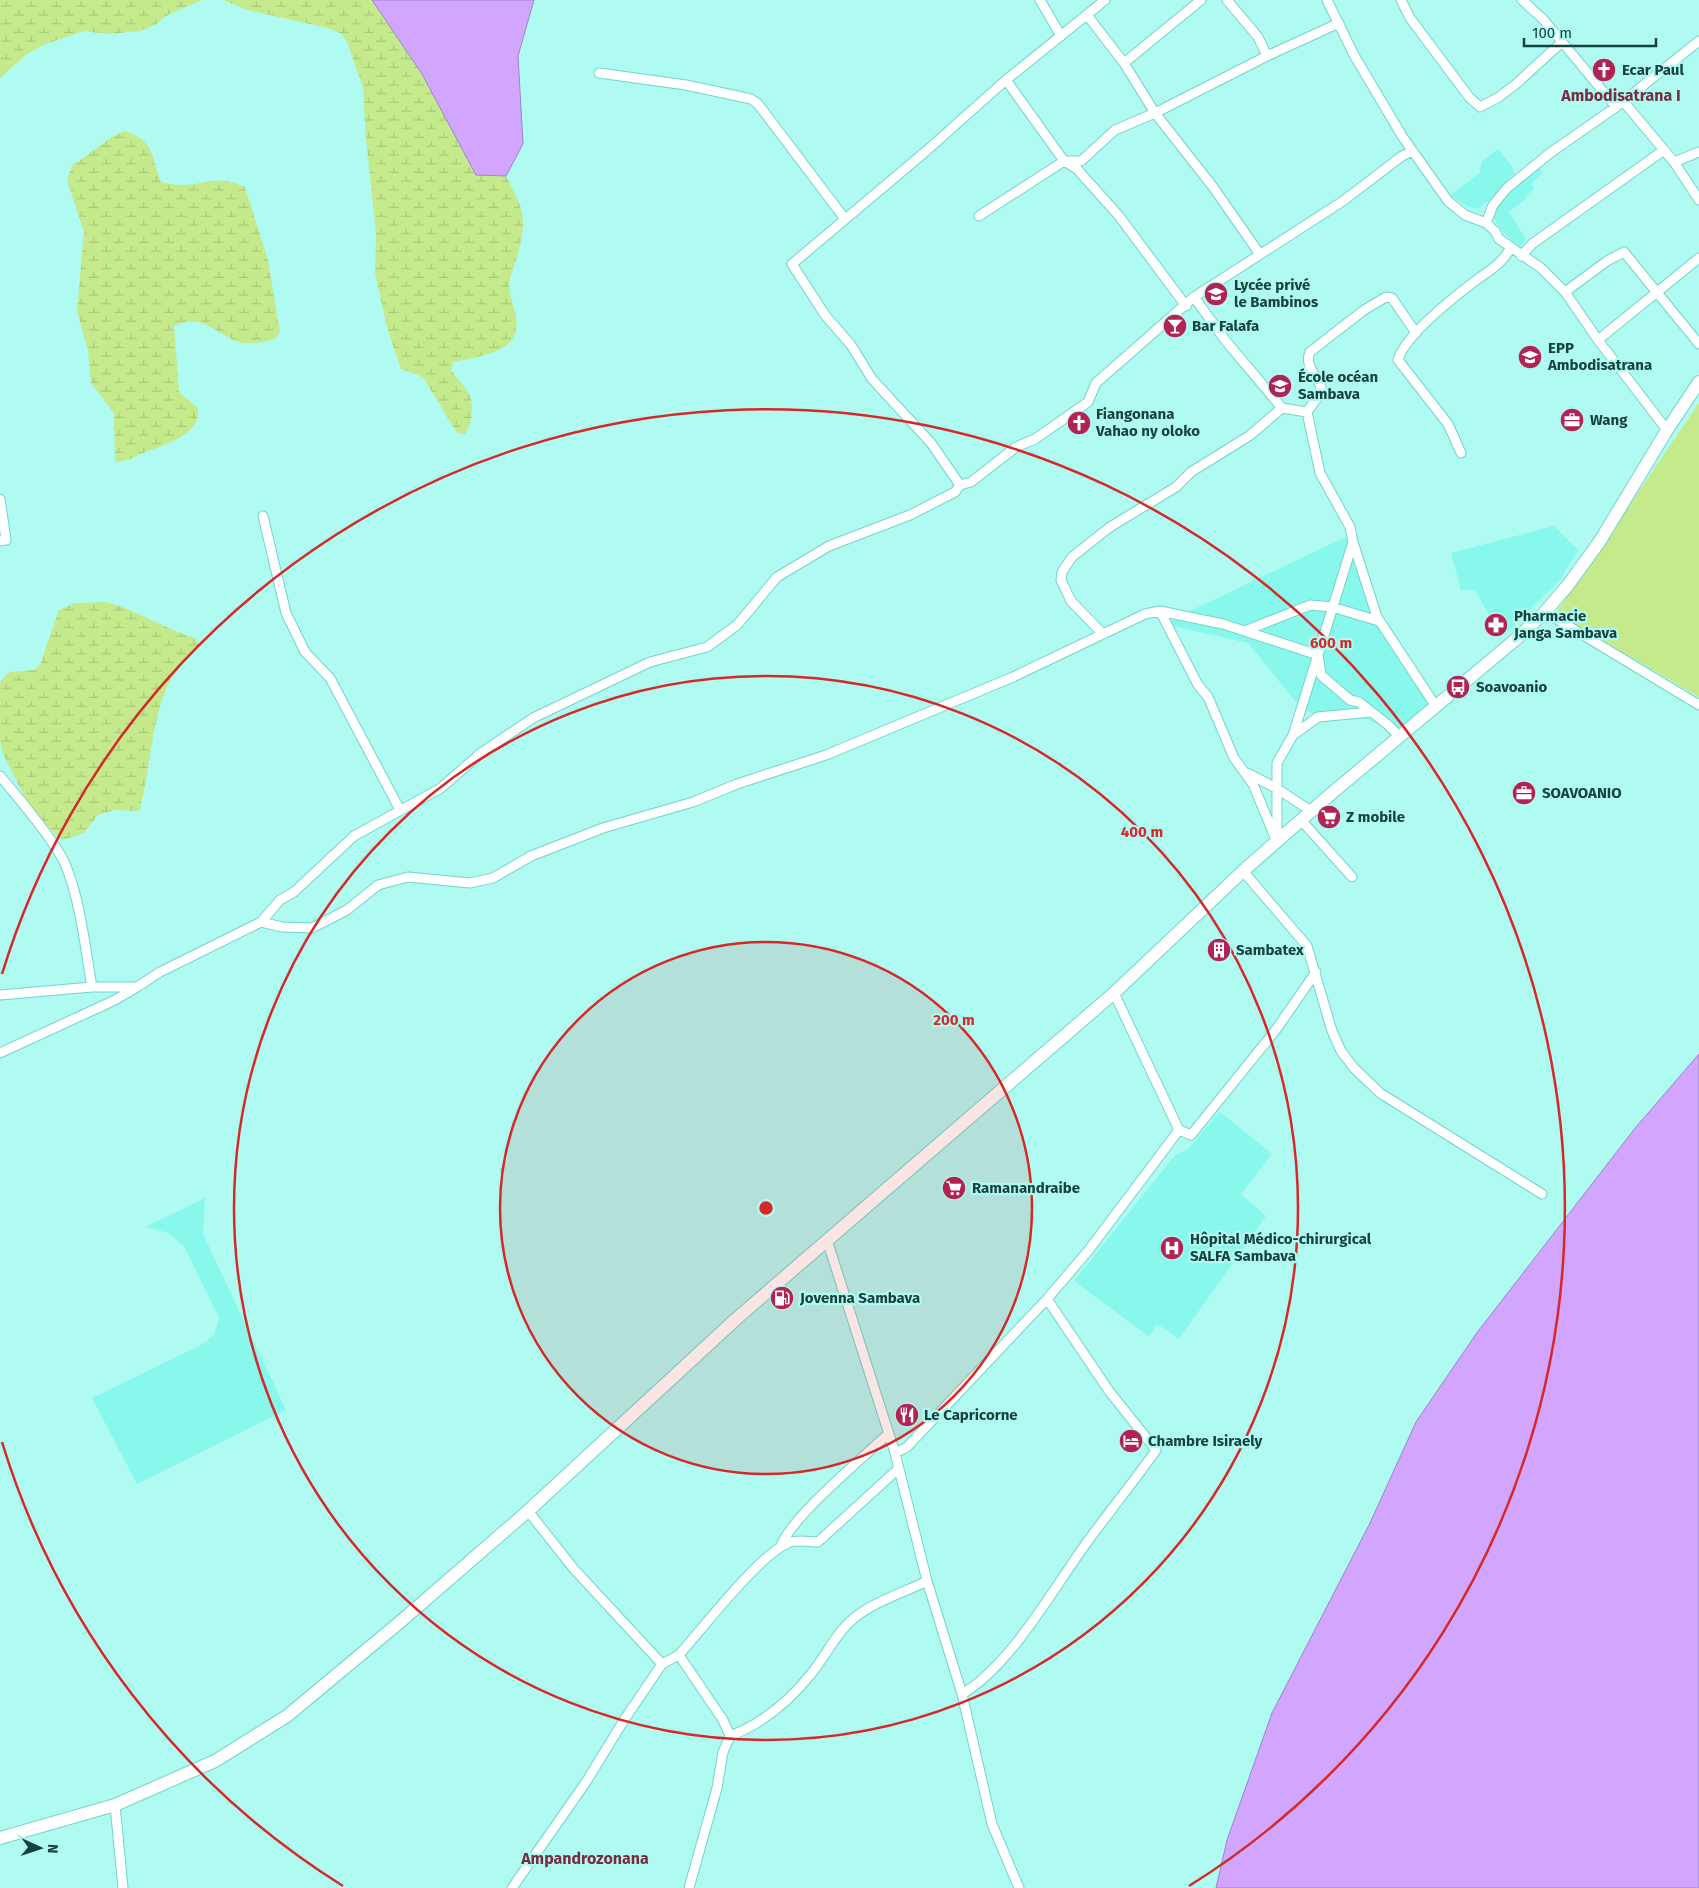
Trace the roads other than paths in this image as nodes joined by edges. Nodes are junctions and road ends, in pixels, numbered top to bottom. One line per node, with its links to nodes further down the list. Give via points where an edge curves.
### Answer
1 (1040, 0): 10 (street)
2 (1105, 0): 8 (street)
3 (1201, 0): 14 (street)
4 (1227, 0): 13 (street, via 1258,37)
5 (1327, 0): 9 (street)
6 (1401, 0): 12 (street, via 1410,18 1480,106 1516,84)
7 (1522, 0): 12 (street)
8 (1087, 15): 10 (street); 14 (street)
9 (1339, 23): 13 (street); 20 (street)
10 (1061, 36): 16 (street)
11 (1699, 41): 17 (street)
12 (1562, 42): 17 (street)
13 (1267, 56): 18 (street)
14 (1124, 63): 18 (street)
15 (599, 73): 26 (street, via 686,85 751,99)
16 (1006, 80): 22 (street); 26 (street)
17 (1619, 104): 19 (street); 27 (street, via 1550,153 1508,188 1493,205)
18 (1155, 113): 22 (street, via 1115,130 1081,161); 29 (street)
19 (1664, 150): 23 (street); 30 (street, via 1532,244)
20 (1411, 152): 27 (street, via 1448,201 1466,215); 29 (street, via 1311,223)
21 (1699, 152): 23 (street)
22 (1064, 161): 25 (street); 35 (street, via 1077,169 1119,216)
23 (1674, 162): 24 (street)
24 (1699, 200)
25 (979, 216)
26 (845, 219): 44 (street, via 792,264 872,379 931,443)
27 (1486, 223): 28 (street)
28 (1510, 247): 30 (street); 36 (street, via 1504,260 1459,294)
29 (1259, 253): 34 (street)
30 (1521, 256): 32 (street, via 1541,268)
31 (1699, 258): 33 (street)
32 (1566, 292): 33 (street, via 1624,252); 37 (street)
33 (1658, 292): 37 (street); 38 (street)
34 (1194, 296): 35 (street); 40 (street, via 1225,340)
35 (1186, 306): 44 (street, via 1135,346 1096,383 1088,402 1035,439 1016,447 971,482)
36 (1416, 333): 41 (street, via 1392,298 1386,297 1364,310 1307,357 1321,387 1320,394); 43 (street, via 1400,352 1398,360 1448,424)
37 (1598, 340): 42 (street)
38 (1699, 344)
39 (1699, 382): 42 (main road)
40 (1282, 408): 41 (street); 54 (street, via 1249,436 1190,472 1176,487 1110,528 1072,557 1062,572 1061,580 1071,600)
41 (1307, 412): 48 (street, via 1320,473 1350,527)
42 (1667, 430): 51 (main road, via 1600,541)
43 (1461, 453)
44 (960, 485): 64 (street, via 955,492 910,515 829,546 777,577 737,625 708,647 650,662 533,718 481,753 441,788)
45 (0, 499): 47 (street, via 6,540)
46 (263, 516): 64 (street, via 286,613 305,652 330,678)
47 (0, 542)
48 (1353, 542): 49 (street); 52 (street)
49 (1332, 607): 52 (street); 53 (street, via 1310,605); 55 (street)
50 (1160, 611): 53 (street); 54 (street); 61 (street, via 1198,685 1208,696 1234,758)
51 (1545, 612): 56 (main road); 57 (street)
52 (1379, 620): 56 (street)
53 (1245, 632): 55 (street)
54 (1102, 633): 69 (street, via 1004,681 826,754 693,802 602,828 530,856 492,878 470,883 408,877 378,885 347,910 312,928 282,927)
55 (1318, 654): 58 (street, via 1321,675 1350,700 1359,702); 59 (street)
56 (1435, 705): 60 (main road)
57 (1699, 705)
58 (1371, 712): 59 (street, via 1318,717); 60 (street)
59 (1292, 735): 63 (street, via 1277,763)
60 (1400, 737): 65 (main road)
61 (1246, 773): 63 (street); 66 (street)
62 (0, 776): 71 (street, via 65,865 82,924)
63 (1276, 788): 65 (street); 66 (street)
64 (400, 810): 69 (street, via 354,836 294,892 280,900)
65 (1306, 816): 66 (main road); 68 (street)
66 (1277, 842): 67 (main road)
67 (1243, 872): 70 (street, via 1307,946); 73 (main road)
68 (1352, 878)
69 (261, 922): 72 (street, via 160,972)
70 (1316, 972): 76 (street, via 1274,1031 1191,1135); 77 (street, via 1332,1031 1341,1051 1360,1074 1380,1093)
71 (92, 987): 72 (street); 74 (street)
72 (137, 987): 75 (street)
73 (1114, 993): 76 (street); 78 (main road)
74 (0, 995)
75 (0, 1053)
76 (1179, 1130): 79 (street)
77 (1542, 1194)
78 (827, 1240): 80 (street); 83 (main road, via 651,1396)
79 (1047, 1300): 81 (street, via 907,1448); 88 (street, via 1109,1391 1156,1450 1020,1639)
80 (888, 1434): 81 (street); 84 (street, via 822,1496 784,1536)
81 (896, 1453): 82 (street)
82 (898, 1469): 84 (street, via 818,1542 791,1541); 85 (street)
83 (528, 1511): 87 (street, via 574,1569); 90 (main road, via 287,1716 215,1761)
84 (781, 1546): 86 (street, via 756,1569)
85 (927, 1581): 88 (street); 89 (street, via 852,1620 811,1674 788,1698 767,1716)
86 (679, 1656): 87 (street); 89 (street, via 723,1720)
87 (662, 1664): 93 (street, via 586,1782)
88 (962, 1694): 95 (street, via 992,1824)
89 (730, 1736): 94 (street, via 723,1752 717,1788)
90 (115, 1805): 91 (main road); 92 (street)
91 (0, 1838)
92 (123, 1888)
93 (512, 1888)
94 (689, 1888)
95 (1019, 1888)

